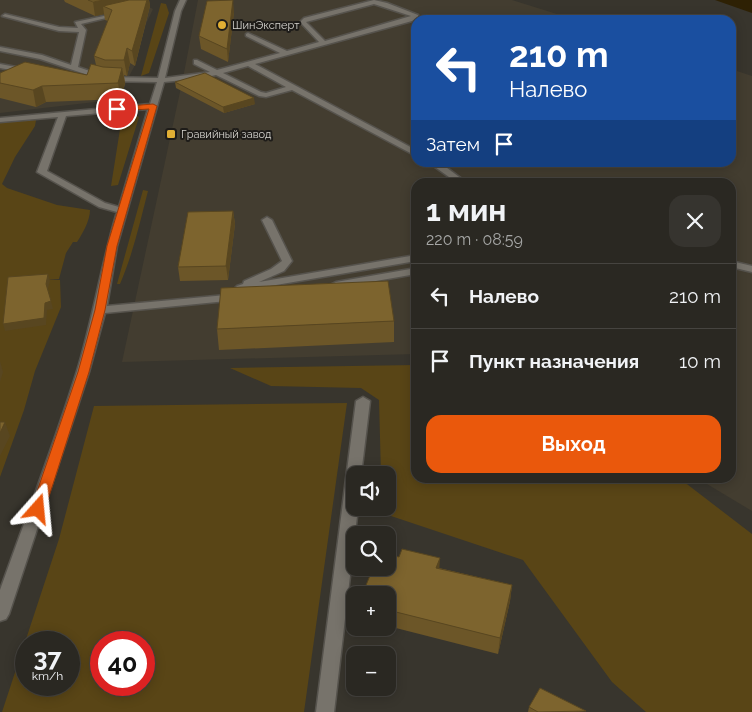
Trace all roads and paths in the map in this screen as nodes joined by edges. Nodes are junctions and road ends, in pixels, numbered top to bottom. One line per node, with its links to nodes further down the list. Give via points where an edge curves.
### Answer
1 (183, 0): 21 (street, via 176,8)
2 (130, 11): 6 (street, via 76,23)
3 (413, 15): 8 (street, via 374,2 306,19 305,25)
4 (5, 16): 6 (street, via 60,29)
5 (411, 19): 8 (street)
6 (83, 30): 14 (street)
7 (248, 35): 10 (street)
8 (323, 43): 10 (street)
9 (0, 49): 14 (street, via 42,57)
10 (286, 53): 12 (street)
11 (197, 62): 17 (street)
12 (248, 63): 17 (street); 22 (street)
13 (0, 66): 15 (street)
14 (74, 68): 20 (street)
15 (25, 71): 16 (street); 19 (street)
16 (34, 72)
17 (216, 72): 21 (street, via 195,78); 22 (street, via 258,94 266,95)
18 (71, 77): 20 (street)
19 (9, 78)
20 (106, 79): 21 (street)
21 (161, 80): 23 (street)
22 (294, 87): 26 (street)
23 (153, 106): 24 (street); 29 (street)
24 (63, 114): 25 (street); 29 (street, via 42,172 102,205)
25 (0, 120)
26 (411, 150)
27 (439, 167): 28 (street)
28 (455, 178)
29 (123, 211): 38 (street, via 112,246)
30 (267, 220): 36 (street, via 288,260 286,265 254,278)
31 (411, 259): 36 (street)
32 (736, 265): 33 (street)
33 (752, 269)
34 (411, 272): 35 (street)
35 (322, 288)
36 (238, 292): 37 (street); 38 (street)
37 (283, 293)
38 (100, 310): 40 (street, via 84,372)
39 (363, 401): 41 (street)
40 (0, 614)
41 (325, 712)

